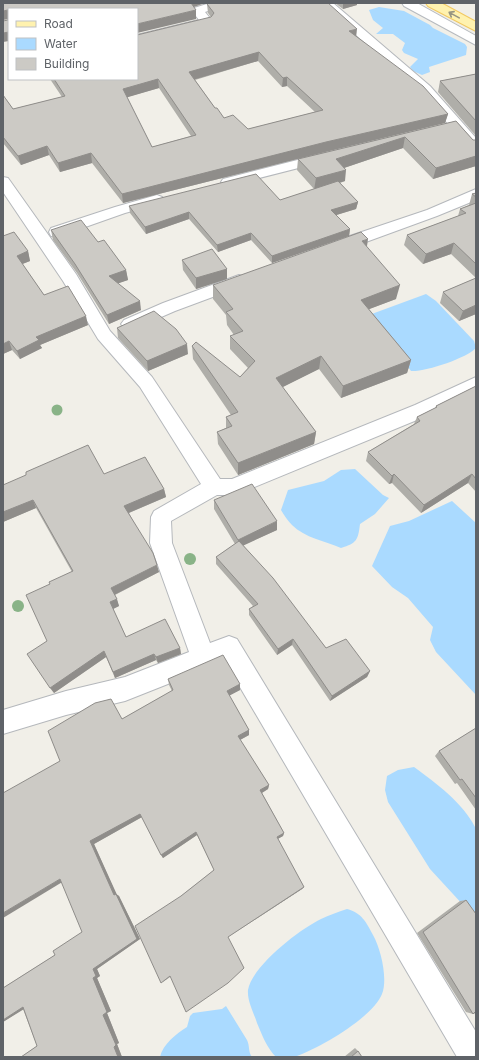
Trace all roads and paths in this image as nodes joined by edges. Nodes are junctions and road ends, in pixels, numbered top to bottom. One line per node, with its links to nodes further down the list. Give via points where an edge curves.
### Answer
1 (222, 3): 6 (street, via 198,11 207,22)
2 (326, 3): 8 (street, via 425,89)
3 (408, 3): 7 (street)
4 (432, 3): 5 (main road, one-way to 4)
5 (476, 27)
6 (138, 39)
7 (476, 41)
8 (457, 126): 9 (street); 10 (street)
9 (441, 129)
10 (476, 147)
11 (340, 153): 13 (street)
12 (3, 181): 16 (street)
13 (217, 184)
14 (476, 194): 17 (street, via 432,213)
15 (172, 196): 16 (street, via 120,210)
16 (41, 237): 19 (street, via 70,278)
17 (321, 251)
18 (256, 275): 19 (street)
19 (104, 335): 21 (street, via 146,382)
20 (476, 384): 21 (street, via 422,410 233,487)
21 (214, 487): 22 (street, via 161,517 161,543)
22 (203, 657): 23 (street, via 125,689); 24 (street, via 228,648)
23 (3, 722)
24 (474, 1057)

